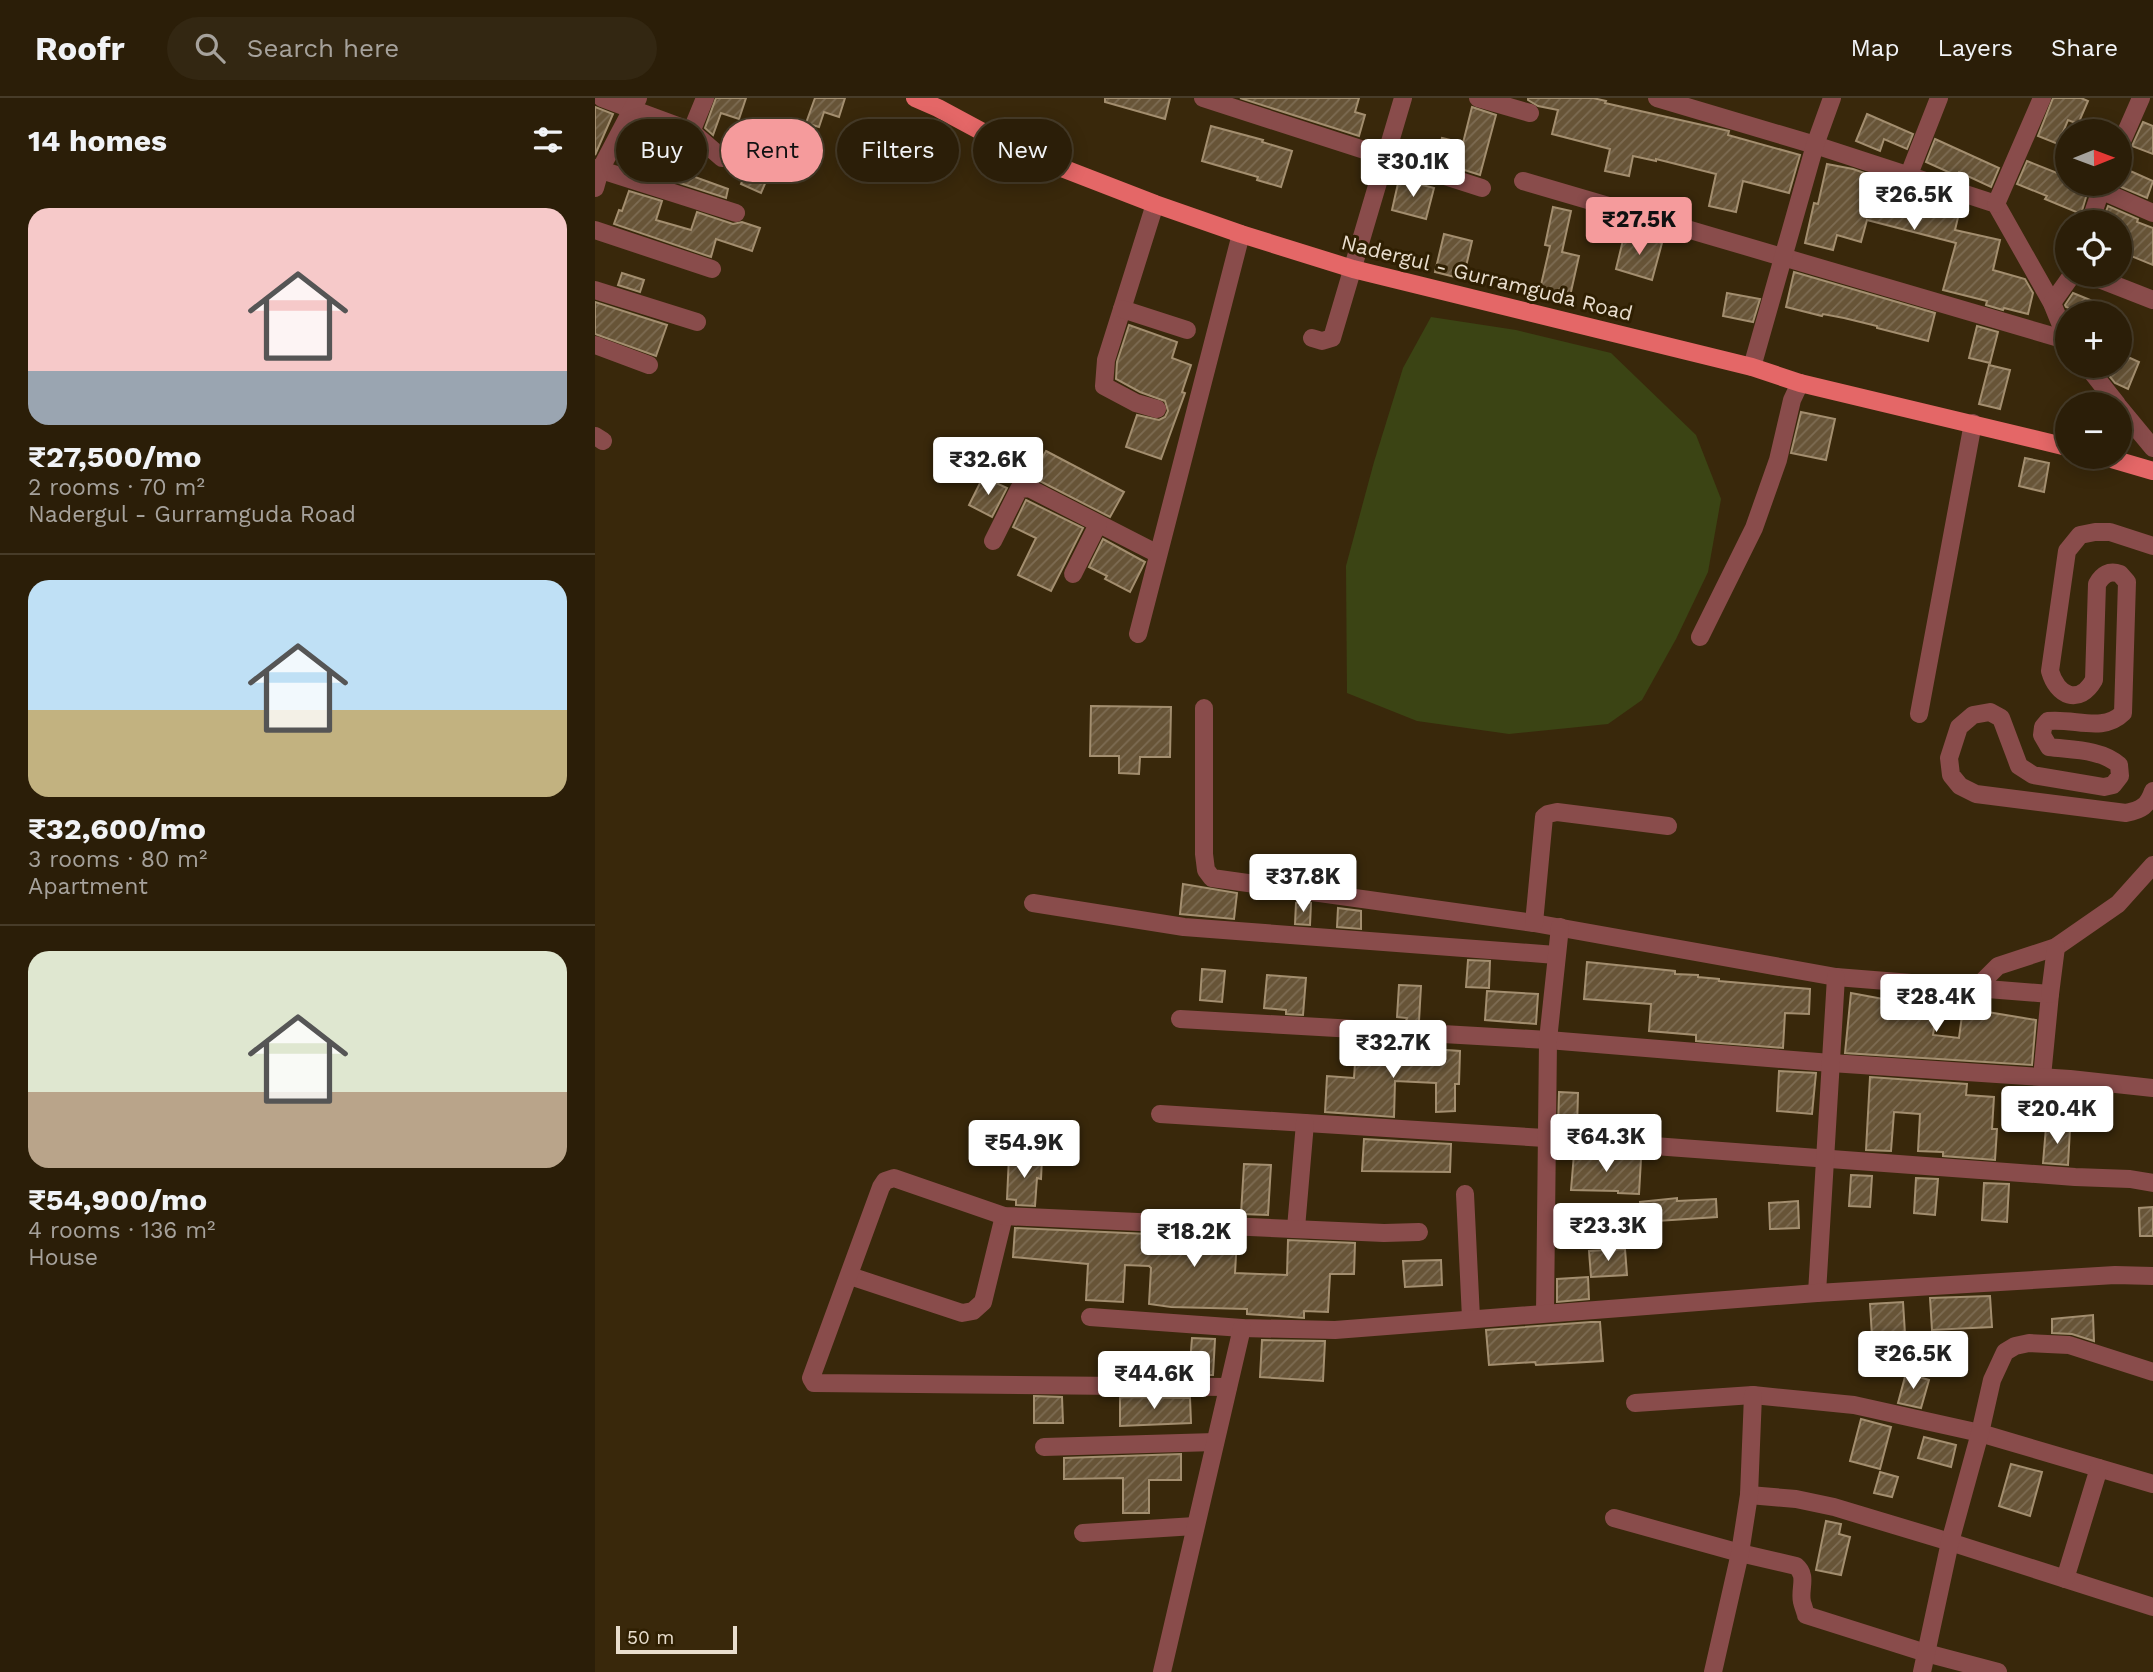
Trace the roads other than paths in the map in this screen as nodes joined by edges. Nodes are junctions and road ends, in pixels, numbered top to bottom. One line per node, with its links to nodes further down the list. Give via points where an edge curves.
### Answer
1 (602, 98): 13 (street)
2 (705, 98): 16 (street)
3 (915, 98): 12 (main road, Nadergul - Gurramguda Road)
4 (1203, 98): 21 (street)
5 (1403, 98): 21 (street)
6 (1478, 98): 14 (street)
7 (1657, 98): 19 (street)
8 (1832, 98): 19 (street)
9 (1939, 98): 23 (street)
10 (2042, 98): 29 (street)
11 (2141, 101): 17 (street)
12 (939, 103): 28 (main road, Nadergul - Gurramguda Road, via 1018,151)
13 (635, 104): 15 (street); 22 (street)
14 (1530, 113)
15 (666, 119)
16 (696, 119)
17 (2132, 120)
18 (707, 145): 20 (street)
19 (1815, 145): 23 (street); 34 (street)
20 (721, 157)
21 (1386, 158): 26 (street); 36 (street)
22 (597, 169): 25 (street); 30 (street)
23 (1908, 177): 29 (street)
24 (1523, 181): 34 (street)
25 (595, 188)
26 (1482, 188)
27 (2120, 196): 31 (street)
28 (1155, 204): 33 (main road, Nadergul - Gurramguda Road); 42 (street)
29 (1996, 204): 41 (street)
30 (736, 213)
31 (2153, 213)
32 (595, 230): 35 (street)
33 (1241, 234): 36 (main road, Nadergul - Gurramguda Road); 64 (street)
34 (1782, 257): 46 (street); 50 (street)
35 (712, 269)
36 (1353, 269): 47 (street, via 1332,338); 50 (main road, Nadergul - Gurramguda Road)
37 (2063, 287): 41 (street)
38 (2120, 287): 40 (street)
39 (595, 290): 44 (street)
40 (2153, 300)
41 (2052, 303): 43 (street)
42 (1122, 309): 45 (street); 54 (street, via 1106,360 1104,386)
43 (2055, 310)
44 (697, 322)
45 (1187, 330)
46 (2055, 337)
47 (1312, 338)
48 (595, 345): 49 (street)
49 (649, 365)
50 (1752, 367): 52 (main road, Nadergul - Gurramguda Road)
51 (2096, 378): 53 (street)
52 (1800, 383): 55 (main road, Nadergul - Gurramguda Road); 67 (street, via 1755,528)
53 (2107, 392)
54 (1157, 409)
55 (1973, 423): 57 (main road, Nadergul - Gurramguda Road); 69 (street)
56 (2132, 423): 58 (street)
57 (2055, 444)
58 (2153, 449)
59 (2132, 465): 60 (main road)
60 (2153, 471)
61 (1098, 524): 62 (street, via 1029,488 1020,489); 64 (street); 65 (street)
62 (993, 541)
63 (2153, 546): 70 (street, via 2110,532 2095,532 2081,536 2067,551 2050,671 2054,685 2064,693 2088,691 2094,680 2097,584 2107,573 2120,574 2127,582 2123,713 2105,725 2048,721 2042,735 2049,747 2110,757 2119,765 2120,776 2113,785 2033,775 2019,766 2001,718 1990,712 1973,715 1959,727 1949,758 1951,775 1976,794 2126,813 2139,810)
64 (1158, 554): 66 (street)
65 (1073, 574)
66 (1138, 634)
67 (1700, 637)
68 (1205, 708): 74 (street, via 1204,854 1212,878)
69 (1919, 714)
70 (2153, 792)
71 (1668, 826): 74 (street, via 1557,812 1543,817)
72 (2153, 865): 76 (street, via 2118,905)
73 (1033, 903): 77 (street, via 1184,927)
74 (1534, 923): 75 (street)
75 (1560, 927): 77 (street); 78 (street)
76 (2056, 947): 79 (street, via 1998,966); 80 (street)
77 (1556, 955): 82 (street)
78 (1836, 977): 79 (street); 83 (street)
79 (1976, 988): 80 (street)
80 (2050, 994): 84 (street)
81 (1180, 1020): 82 (street)
82 (1548, 1040): 83 (street); 88 (street)
83 (1831, 1063): 84 (street); 89 (street)
84 (2042, 1076): 85 (street)
85 (2153, 1088)
86 (1160, 1114): 87 (street)
87 (1305, 1123): 88 (street); 93 (street)
88 (1545, 1138): 89 (street); 98 (street)
89 (1825, 1158): 90 (street); 97 (street)
90 (2153, 1183)
91 (1465, 1194): 100 (street)
92 (1004, 1216): 93 (street); 95 (street, via 894,1178 885,1181); 95 (street, via 983,1302 973,1311 962,1313)
93 (1296, 1228): 94 (street)
94 (1419, 1231)
95 (850, 1276): 103 (street, via 811,1378 814,1383)
96 (2153, 1276): 97 (street)
97 (1817, 1293): 98 (street)
98 (1545, 1312): 100 (street)
99 (1090, 1317): 101 (street)
100 (1471, 1318): 101 (street, via 1335,1329)
101 (1242, 1328): 103 (street)
102 (2153, 1372): 106 (street, via 2069,1345 2015,1346 2005,1352 1992,1380)
103 (1228, 1387): 107 (street)
104 (1753, 1395): 105 (street); 106 (street, via 1854,1405); 111 (street)
105 (1635, 1403)
106 (1980, 1433): 109 (street); 115 (street)
107 (1215, 1442): 108 (street); 113 (street)
108 (1044, 1447)
109 (2099, 1468): 110 (street); 117 (street)
110 (2153, 1484)
111 (1749, 1495): 115 (street, via 1834,1507); 116 (street)
112 (1614, 1518): 116 (street)
113 (1195, 1526): 114 (street); 120 (street)
114 (1083, 1533)
115 (1950, 1542): 117 (street); 119 (street)
116 (1740, 1553): 119 (street, via 1801,1570 1806,1615); 121 (street)
117 (2066, 1579): 118 (street)
118 (2153, 1607)
119 (1926, 1653): 122 (street); 123 (street)
120 (1162, 1672)
121 (1713, 1672)
122 (1922, 1672)
123 (1998, 1672)

